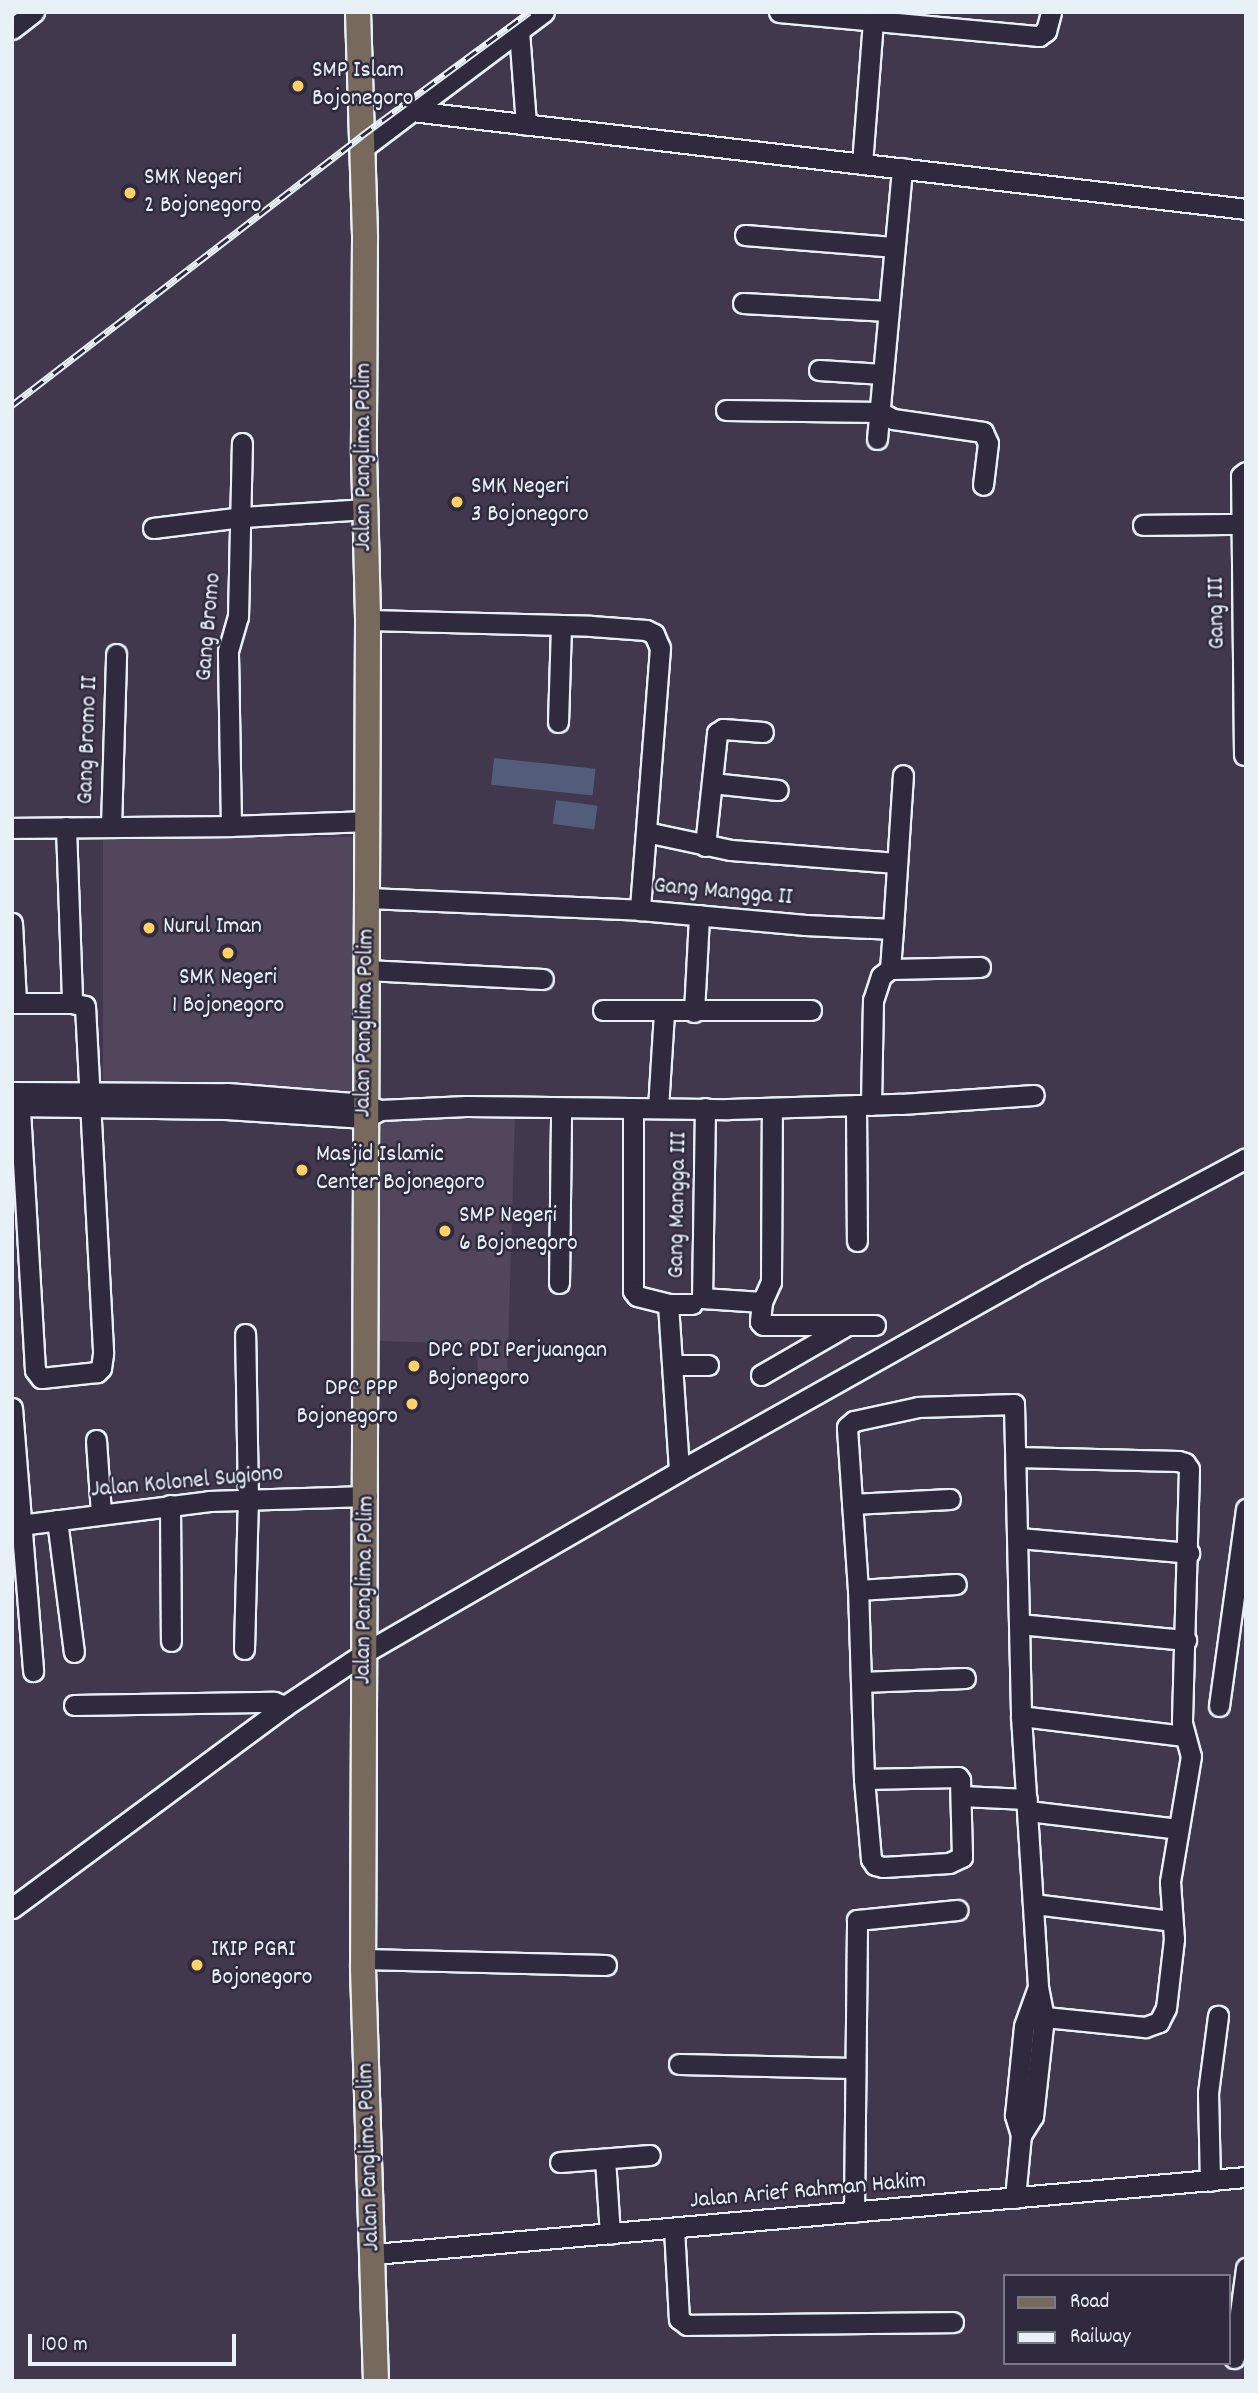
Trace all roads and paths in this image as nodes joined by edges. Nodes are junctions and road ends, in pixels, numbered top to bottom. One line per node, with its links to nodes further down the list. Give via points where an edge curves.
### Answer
1 (34, 12): 8 (street)
2 (358, 12): 12 (main road, Jalan Panglima Polim)
3 (544, 12): 9 (street)
4 (779, 12): 6 (street)
5 (1051, 12): 7 (street, via 1046,31 1039,36)
6 (842, 14): 7 (street)
7 (873, 20): 13 (street)
8 (14, 23)
9 (519, 31): 10 (street); 11 (street)
10 (412, 111): 11 (street); 12 (street)
11 (526, 125): 13 (street)
12 (361, 139): 28 (main road, Jalan Panglima Polim)
13 (862, 164): 14 (street)
14 (902, 168): 15 (street); 17 (street)
15 (1246, 209)
16 (745, 235): 17 (street)
17 (893, 247): 19 (street)
18 (743, 303): 19 (street)
19 (888, 310): 21 (street)
20 (819, 370): 21 (street)
21 (883, 374): 23 (street)
22 (726, 410): 23 (street)
23 (880, 412): 24 (street); 27 (street, via 893,419 983,432 988,443)
24 (877, 439)
25 (242, 443): 29 (street, Gang Bromo)
26 (1246, 472): 30 (street, Gang III, via 1241,476)
27 (983, 485)
28 (366, 509): 29 (street); 33 (main road, Jalan Panglima Polim)
29 (243, 517): 32 (street); 43 (street, Gang Bromo, via 238,617 228,651)
30 (1241, 524): 31 (street); 38 (street, Gang III)
31 (1143, 525)
32 (153, 528)
33 (368, 620): 34 (street); 42 (main road, Jalan Panglima Polim)
34 (561, 625): 36 (street); 47 (street, via 646,630 657,639 660,648)
35 (116, 654): 45 (street, Gang Bromo II)
36 (558, 722)
37 (763, 732): 40 (street, via 719,731)
38 (1244, 755)
39 (903, 775): 49 (street)
40 (712, 783): 41 (street); 48 (street)
41 (778, 790)
42 (368, 821): 43 (street); 50 (main road, Jalan Panglima Polim)
43 (231, 826): 45 (street)
44 (66, 827): 45 (street); 46 (street); 60 (street)
45 (111, 827)
46 (12, 828)
47 (646, 832): 48 (street); 51 (street)
48 (705, 846): 49 (street)
49 (896, 863): 54 (street)
50 (368, 898): 51 (street, Gang Mangga II); 57 (main road, Jalan Panglima Polim)
51 (639, 910): 52 (street, Gang Mangga II)
52 (699, 915): 54 (street, Gang Mangga II); 63 (street)
53 (12, 923): 59 (street)
54 (893, 929): 56 (street)
55 (980, 967): 56 (street)
56 (890, 969): 68 (street, via 881,976 873,1000)
57 (366, 970): 58 (street); 74 (main road, Jalan Panglima Polim)
58 (543, 979)
59 (14, 1003): 60 (street)
60 (72, 1003): 66 (street, via 85,1006)
61 (603, 1010): 64 (street)
62 (811, 1010): 63 (street)
63 (694, 1012): 64 (street)
64 (664, 1013): 69 (street)
65 (1034, 1095): 68 (street)
66 (88, 1099): 67 (street); 67 (street, via 103,1362 97,1372 41,1378 34,1361); 74 (street, via 226,1109)
67 (15, 1101)
68 (863, 1105): 71 (street); 76 (street)
69 (658, 1108): 70 (street); 73 (street)
70 (705, 1108): 71 (street); 78 (street, Gang Mangga III, via 702,1298)
71 (772, 1108): 78 (street, via 771,1282)
72 (561, 1109): 73 (street); 74 (street, via 466,1106); 77 (street)
73 (633, 1109): 79 (street, Gang Mangga III, via 633,1291)
74 (370, 1111): 93 (main road, Jalan Panglima Polim)
75 (1246, 1158): 92 (street)
76 (857, 1241)
77 (559, 1283)
78 (762, 1302): 82 (street, via 761,1324)
79 (668, 1304): 80 (street, Gang Mangga III); 86 (street, Gang Mangga III)
80 (692, 1304)
81 (875, 1325): 83 (street)
82 (791, 1327): 83 (street); 85 (street)
83 (845, 1327): 85 (street)
84 (245, 1334): 94 (street)
85 (792, 1359): 88 (street)
86 (674, 1365): 87 (street); 92 (street, Gang Mangga III)
87 (708, 1365)
88 (761, 1375)
89 (12, 1408): 101 (street)
90 (96, 1440): 99 (street)
91 (1016, 1457): 96 (street, via 1014,1404 918,1406 854,1420 847,1431); 102 (street); 103 (street, via 1185,1463 1189,1469)
92 (679, 1471): 111 (street)
93 (367, 1496): 94 (street, Jalan Kolonel Sugiono); 111 (main road, Jalan Panglima Polim)
94 (248, 1499): 97 (street, Jalan Kolonel Sugiono); 109 (street)
95 (950, 1499): 96 (street)
96 (852, 1504): 105 (street)
97 (170, 1505): 99 (street, Jalan Kolonel Sugiono); 108 (street)
98 (1246, 1509): 117 (street)
99 (101, 1514): 100 (street, Jalan Kolonel Sugiono)
100 (57, 1520): 101 (street, Jalan Kolonel Sugiono); 110 (street)
101 (16, 1526): 112 (street)
102 (1018, 1538): 103 (street); 106 (street)
103 (1189, 1553): 107 (street)
104 (956, 1584): 105 (street)
105 (858, 1590): 114 (street)
106 (1019, 1624): 107 (street); 118 (street)
107 (1186, 1640): 119 (street)
108 (172, 1642)
109 (244, 1649)
110 (74, 1652)
111 (366, 1652): 116 (street); 128 (main road, Jalan Panglima Polim)
112 (33, 1671)
113 (965, 1678): 114 (street)
114 (861, 1682): 120 (street)
115 (74, 1704): 116 (street, via 274,1702)
116 (285, 1706): 125 (street)
117 (1219, 1706)
118 (1021, 1716): 119 (street); 122 (street)
119 (1183, 1735): 123 (street, via 1191,1756)
120 (864, 1779): 121 (street, via 954,1775 960,1780); 121 (street, via 869,1850 873,1863 883,1867 958,1861 962,1853)
121 (961, 1796): 122 (street)
122 (1028, 1805): 123 (street); 124 (street)
123 (1178, 1829): 127 (street, via 1170,1882)
124 (1034, 1905): 127 (street); 131 (street)
125 (12, 1908)
126 (958, 1910): 133 (street, via 857,1920)
127 (1172, 1921): 131 (street, via 1166,2008 1159,2022 1145,2027)
128 (363, 1959): 129 (street); 143 (main road, Jalan Panglima Polim)
129 (606, 1965)
130 (1218, 2016): 138 (street, via 1208,2093)
131 (1037, 2024): 139 (street, via 1015,2115 1021,2135)
132 (678, 2064): 133 (street)
133 (854, 2068): 140 (street)
134 (650, 2155): 135 (street)
135 (605, 2159): 136 (street); 142 (street)
136 (560, 2162)
137 (1246, 2178): 138 (street, Jalan Arief Rahman Hakim)
138 (1210, 2181): 139 (street, Jalan Arief Rahman Hakim)
139 (1015, 2198): 140 (street, Jalan Arief Rahman Hakim)
140 (854, 2212): 141 (street, Jalan Arief Rahman Hakim)
141 (674, 2228): 142 (street, Jalan Arief Rahman Hakim); 145 (street, via 680,2319 687,2325)
142 (610, 2234): 143 (street, Jalan Arief Rahman Hakim)
143 (374, 2254): 147 (main road, Jalan Panglima Polim)
144 (1246, 2268): 146 (street)
145 (953, 2322)
146 (1236, 2360)
147 (376, 2381)

